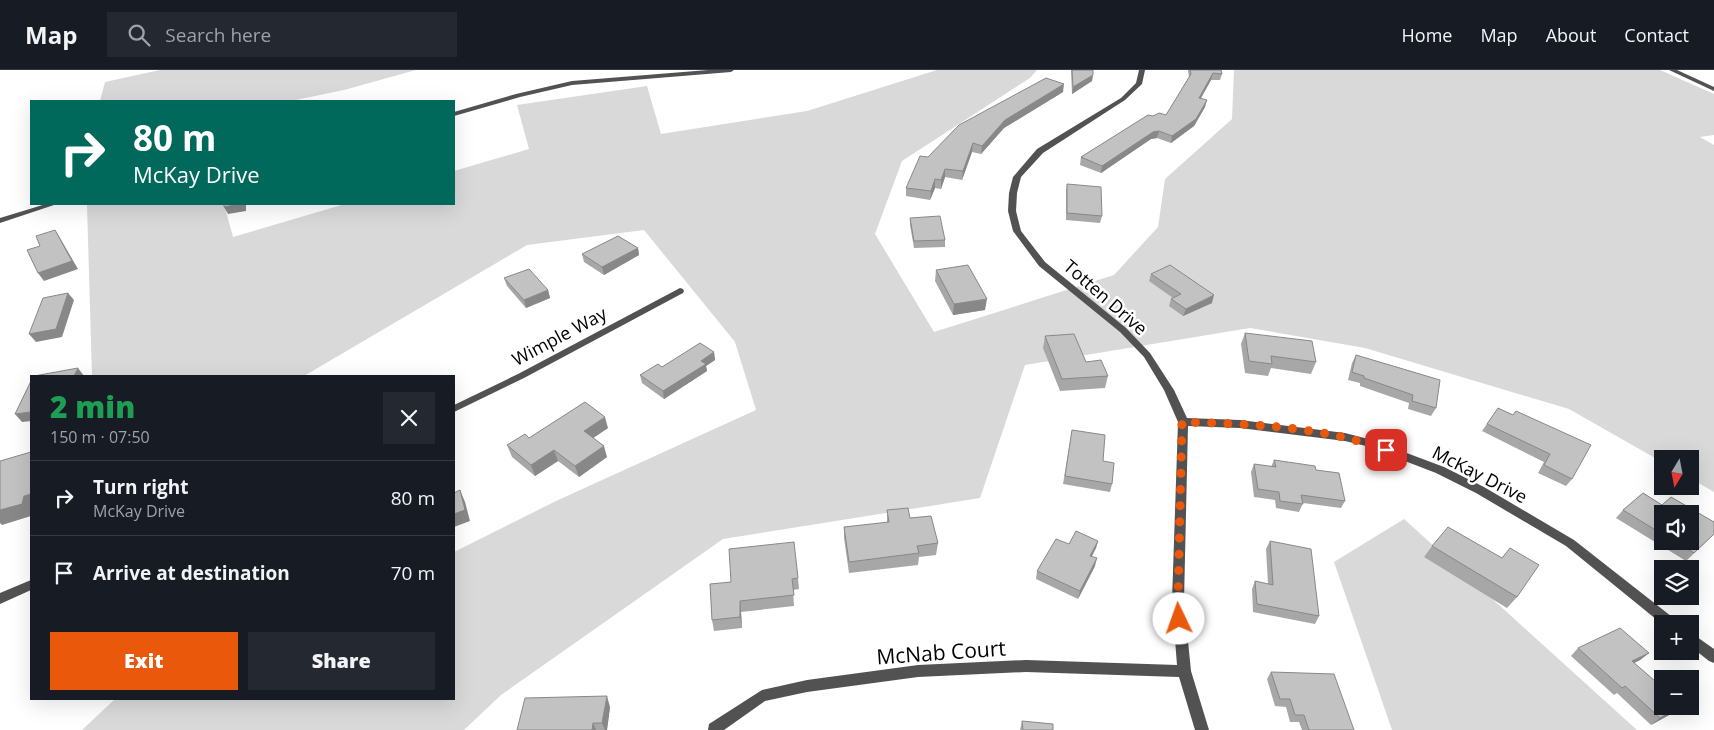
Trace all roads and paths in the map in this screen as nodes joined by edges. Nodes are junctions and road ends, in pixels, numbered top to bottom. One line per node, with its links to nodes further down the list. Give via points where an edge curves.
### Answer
1 (731, 70): 4 (street)
2 (1142, 70): 11 (street, Totten Drive, via 1138,84 1123,99 1032,158 1017,177 1012,211 1017,231 1042,264 1123,330 1147,355 1169,390)
3 (1672, 70): 5 (street)
4 (696, 72): 6 (street, via 572,83)
5 (1714, 89)
6 (455, 114)
7 (50, 205): 8 (street)
8 (0, 221)
9 (680, 291): 10 (street, Wimple Way)
10 (455, 409)
11 (1182, 422): 14 (street, McKay Drive, via 1240,424 1344,437 1440,470 1570,543); 17 (street, Totten Drive, via 1178,601)
12 (30, 585): 13 (street)
13 (0, 599)
14 (1661, 615)
15 (1699, 645): 16 (street)
16 (1714, 657)
17 (1184, 671): 18 (street, McNab Court, via 1026,666 918,671 807,686 762,696); 19 (street, Totten Drive)
18 (714, 729)
19 (1202, 730)

